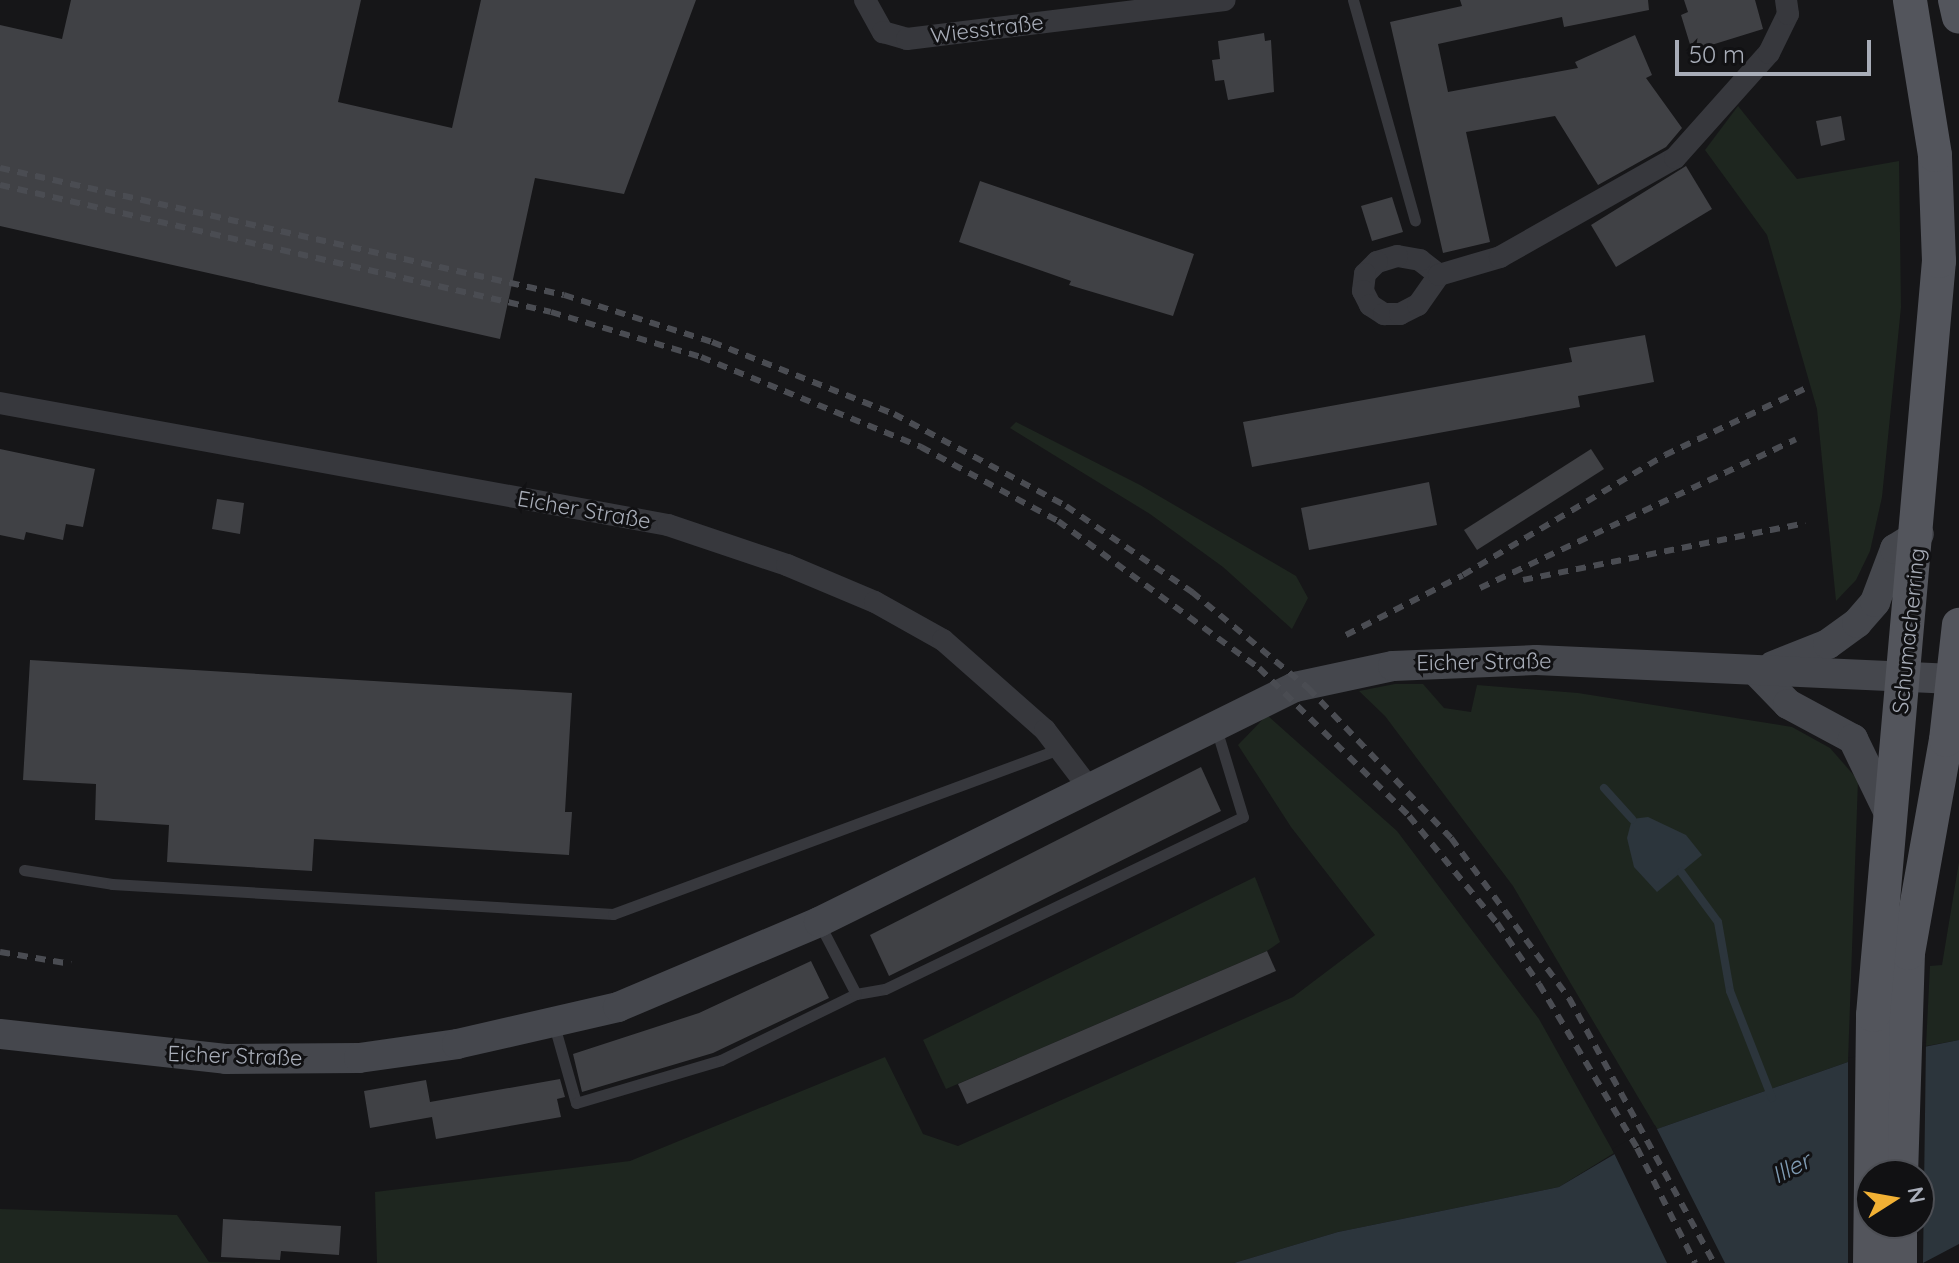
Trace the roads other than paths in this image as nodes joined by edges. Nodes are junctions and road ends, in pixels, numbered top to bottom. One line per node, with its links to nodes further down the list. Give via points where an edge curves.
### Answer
1 (865, 0): 7 (street, Wiesstraße, via 883,32 907,39)
2 (1225, 0): 7 (street, Wiesstraße)
3 (1353, 0): 9 (lane)
4 (1786, 0): 10 (street, via 1788,14 1769,53 1675,158 1500,257)
5 (1910, 0): 12 (main road, Schumacherring, via 1935,155 1939,261)
6 (1955, 0): 8 (main road)
7 (1200, 2)
8 (1959, 17)
9 (1415, 220)
10 (1439, 275)
11 (0, 403): 18 (street, Eicher Straße, via 668,525 875,602 943,640)
12 (1919, 534): 14 (street, via 1895,549 1875,602 1857,623 1796,659); 15 (main road, Schumacherring)
13 (1959, 625): 16 (main road)
14 (1756, 671): 15 (street, Eicher Straße); 17 (street, Eicher Straße, via 1583,661 1427,662 1295,687); 21 (street, via 1788,704 1853,739)
15 (1905, 677): 16 (street, Eicher Straße); 21 (main road, Schumacherring)
16 (1956, 679): 22 (main road)
17 (1215, 724): 20 (street, Eicher Straße); 25 (lane, via 1243,817 885,989)
18 (1060, 748): 20 (street, Eicher Straße); 23 (lane, via 613,914 112,884)
19 (1959, 774): 22 (street)
20 (1089, 788): 24 (street, Eicher Straße)
21 (1889, 813): 30 (main road, Schumacherring, via 1873,1015)
22 (1934, 814): 28 (main road, via 1908,953)
23 (24, 870)
24 (819, 922): 25 (lane); 26 (street, Eicher Straße, via 696,978 618,1007)
25 (856, 994): 26 (lane, via 721,1060 576,1103)
26 (553, 1022): 27 (street, Eicher Straße, via 457,1044 359,1058 226,1059)
27 (0, 1034)
28 (1902, 1159)
29 (1900, 1239): 31 (main road)
30 (1870, 1263)
31 (1900, 1263)

